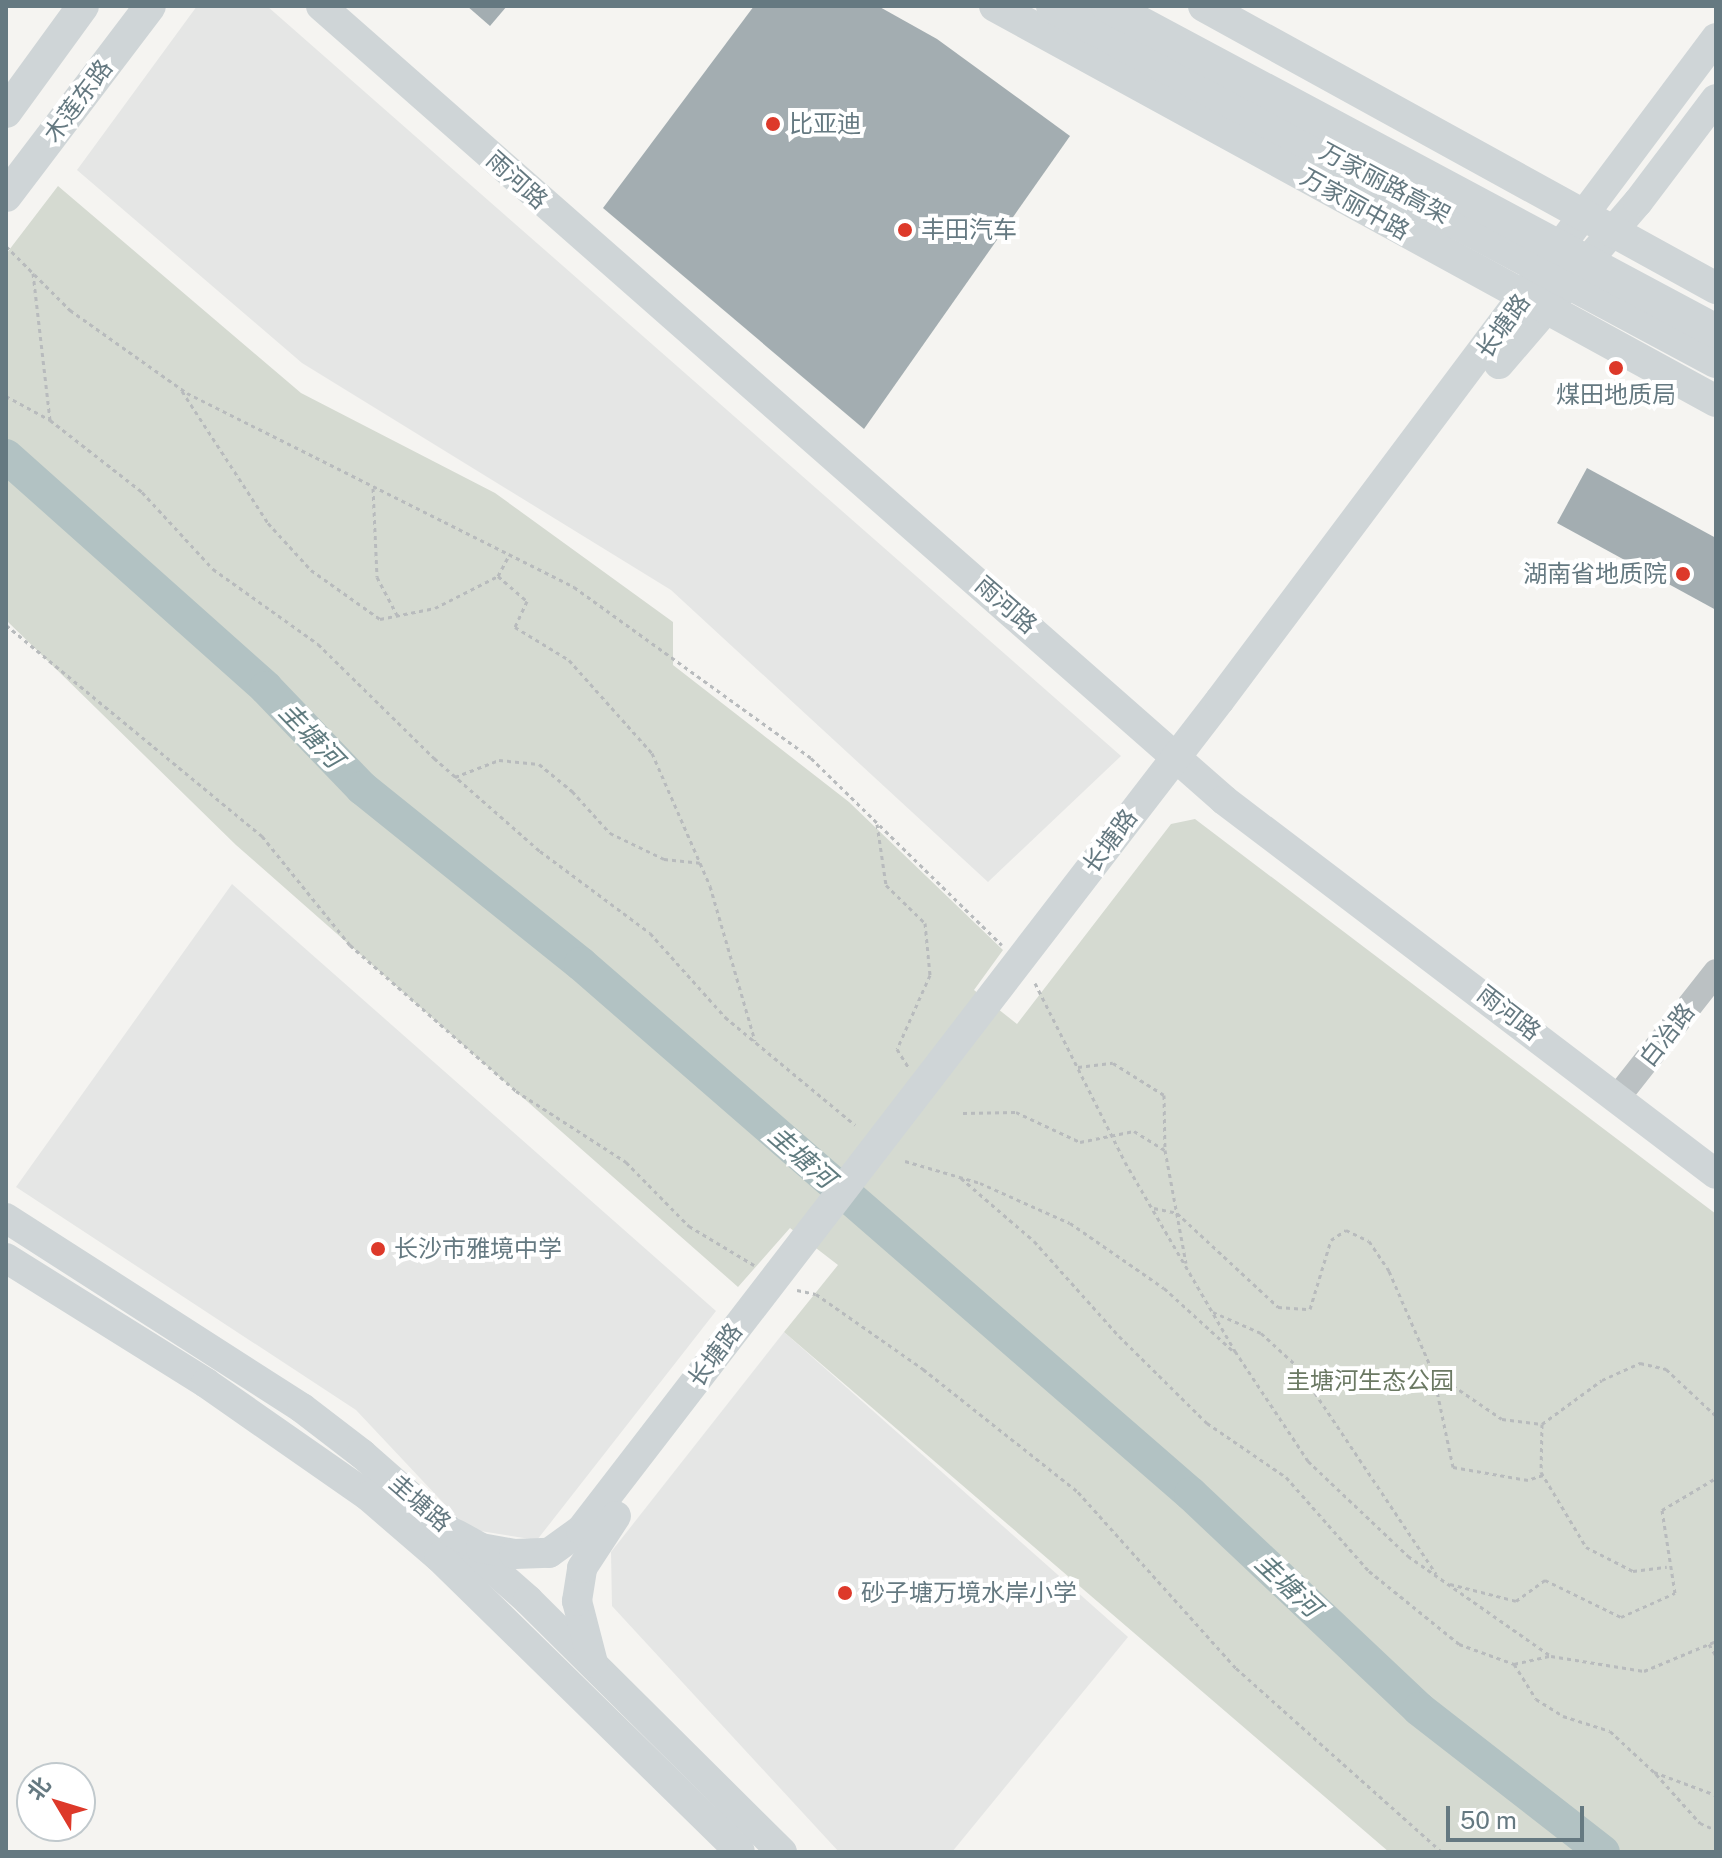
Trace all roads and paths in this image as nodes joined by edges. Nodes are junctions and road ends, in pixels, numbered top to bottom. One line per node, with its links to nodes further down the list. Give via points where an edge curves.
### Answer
1 (83, 6): 11 (main road)
2 (150, 6): 12 (main road, 木莲东路)
3 (321, 6): 30 (main road, 雨河路)
4 (352, 6): 30 (main road, 雨河路, via 1024,593)
5 (995, 6): 18 (main road, 万家丽中路)
6 (1053, 6): 20 (highway, 万家丽路高架)
7 (1108, 6): 19 (highway, 万家丽路高架)
8 (1204, 6): 13 (main road)
9 (1716, 38): 13 (main road, 长塘路)
10 (1716, 99): 14 (main road, 长塘路)
11 (6, 112)
12 (6, 196)
13 (1582, 214): 14 (main road); 18 (main road, 长塘路)
14 (1613, 230): 17 (main road); 18 (main road, 长塘路)
15 (6, 246): 16 (path)
16 (33, 273): 21 (path, via 70,310); 24 (path)
17 (1716, 288)
18 (1535, 302): 23 (main road, 万家丽中路); 30 (main road, 长塘路)
19 (1716, 331)
20 (1716, 361)
21 (180, 388): 25 (path); 28 (path, via 260,512 311,570 380,619)
22 (6, 396): 24 (path)
23 (1716, 401)
24 (50, 420): 31 (path, via 142,492 213,569 318,644)
25 (373, 487): 26 (path); 28 (path, via 377,577)
26 (509, 555): 27 (path); 32 (path, via 574,587 811,758)
27 (498, 576): 28 (path, via 435,608); 33 (path, via 527,601 515,627 569,660 652,753)
28 (397, 615)
29 (6, 625): 54 (path, via 262,836 350,945 516,1091 626,1162 689,1226)
30 (1187, 756): 34 (main road, 长塘路); 40 (main road, 雨河路)
31 (455, 777): 33 (path, via 499,760 539,764 610,833 664,859); 37 (path, via 540,851 650,933 725,1017)
32 (877, 823): 34 (path); 39 (path, via 886,885 925,923 930,975 897,1049)
33 (700, 863): 37 (path)
34 (1024, 968): 38 (path); 54 (main road, 长塘路)
35 (1716, 972): 40 (street, 白冶路)
36 (1716, 987): 40 (street, 白冶路)
37 (755, 1041): 42 (path)
38 (1078, 1067): 43 (path); 45 (path, via 1113,1063 1164,1095)
39 (915, 1078)
40 (1627, 1093): 44 (main road, 雨河路); 47 (main road, 雨河路)
41 (963, 1113): 43 (path, via 1016,1112 1080,1142)
42 (855, 1125)
43 (1114, 1138): 45 (path, via 1134,1131); 49 (path)
44 (1716, 1149)
45 (1165, 1150): 50 (path)
46 (905, 1161): 48 (path)
47 (1716, 1174)
48 (961, 1178): 56 (path, via 1070,1223 1164,1288); 71 (path, via 1034,1241 1207,1423 1286,1477 1369,1571 1459,1644)
49 (1152, 1207): 50 (path); 53 (path)
50 (1177, 1213): 53 (path); 57 (path, via 1278,1307 1310,1309 1331,1240 1346,1230 1369,1241 1389,1271)
51 (6, 1218): 62 (main road, 圭塘路, via 302,1408)
52 (6, 1258): 75 (main road, 圭塘路, via 206,1383 368,1496 439,1557)
53 (1186, 1267): 55 (path)
54 (782, 1283): 62 (main road, 长塘路, via 569,1542 549,1553 514,1554 481,1548); 70 (main road, 长塘路, via 582,1568 577,1601); 77 (path, via 816,1294 899,1352 1078,1492 1236,1668)
55 (1213, 1312): 56 (path); 64 (path, via 1261,1333 1297,1366)
56 (1238, 1356): 64 (path, via 1308,1461)
57 (1433, 1372): 59 (path, via 1502,1419); 60 (path, via 1453,1467 1528,1480)
58 (1716, 1416): 59 (path, via 1666,1369 1640,1363 1602,1380)
59 (1542, 1424): 60 (path)
60 (1543, 1475): 63 (path, via 1586,1547 1633,1571)
61 (1716, 1478): 63 (path, via 1662,1510)
62 (456, 1534): 70 (main road, 圭塘路)
63 (1667, 1567): 65 (path, via 1675,1593 1621,1617 1545,1580 1516,1601)
64 (1437, 1577): 65 (path)
65 (1446, 1583): 68 (path)
66 (1716, 1641): 67 (path)
67 (1709, 1644): 68 (path, via 1644,1671); 69 (path)
68 (1551, 1656): 71 (path)
69 (1716, 1656)
70 (593, 1663): 76 (main road, 圭塘路)
71 (1514, 1664): 72 (path, via 1536,1699 1563,1716 1610,1731)
72 (1654, 1772): 73 (path); 74 (path, via 1700,1823)
73 (1716, 1795)
74 (1716, 1830)
75 (740, 1852)
76 (782, 1852)
77 (1442, 1852)

